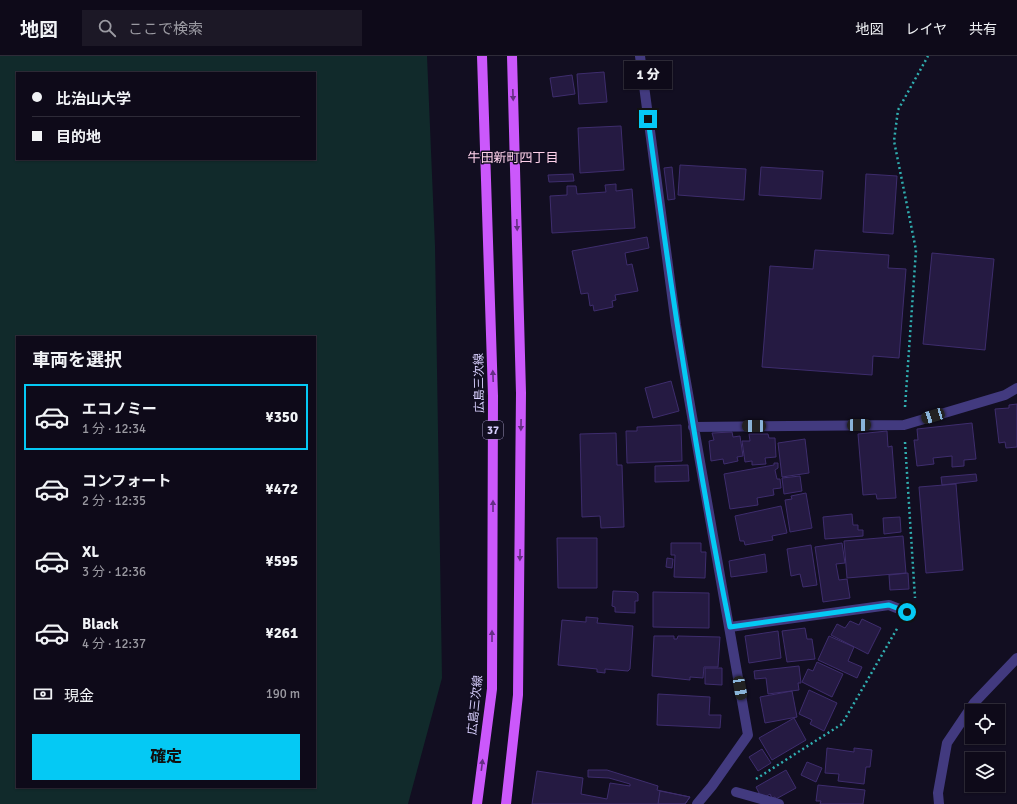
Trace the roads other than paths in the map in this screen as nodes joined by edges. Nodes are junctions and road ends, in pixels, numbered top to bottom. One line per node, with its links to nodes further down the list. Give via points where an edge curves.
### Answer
1 (482, 56): 10 (main road, 広島三次線 / 37, one-way to 1, via 492,689 493,396)
2 (512, 56): 11 (main road, 37, one-way to 11, via 521,393 518,695)
3 (640, 56): 5 (street, via 676,325)
4 (1017, 388): 5 (street, via 1005,395 904,425)
5 (694, 427): 7 (street)
6 (907, 612): 7 (street, via 889,605)
7 (730, 627): 12 (street, via 748,735)
8 (1017, 658): 14 (street, via 974,704 947,743 938,793)
9 (736, 792): 13 (street)
10 (477, 804)
11 (506, 804)
12 (697, 804)
13 (779, 804)
14 (939, 804)

